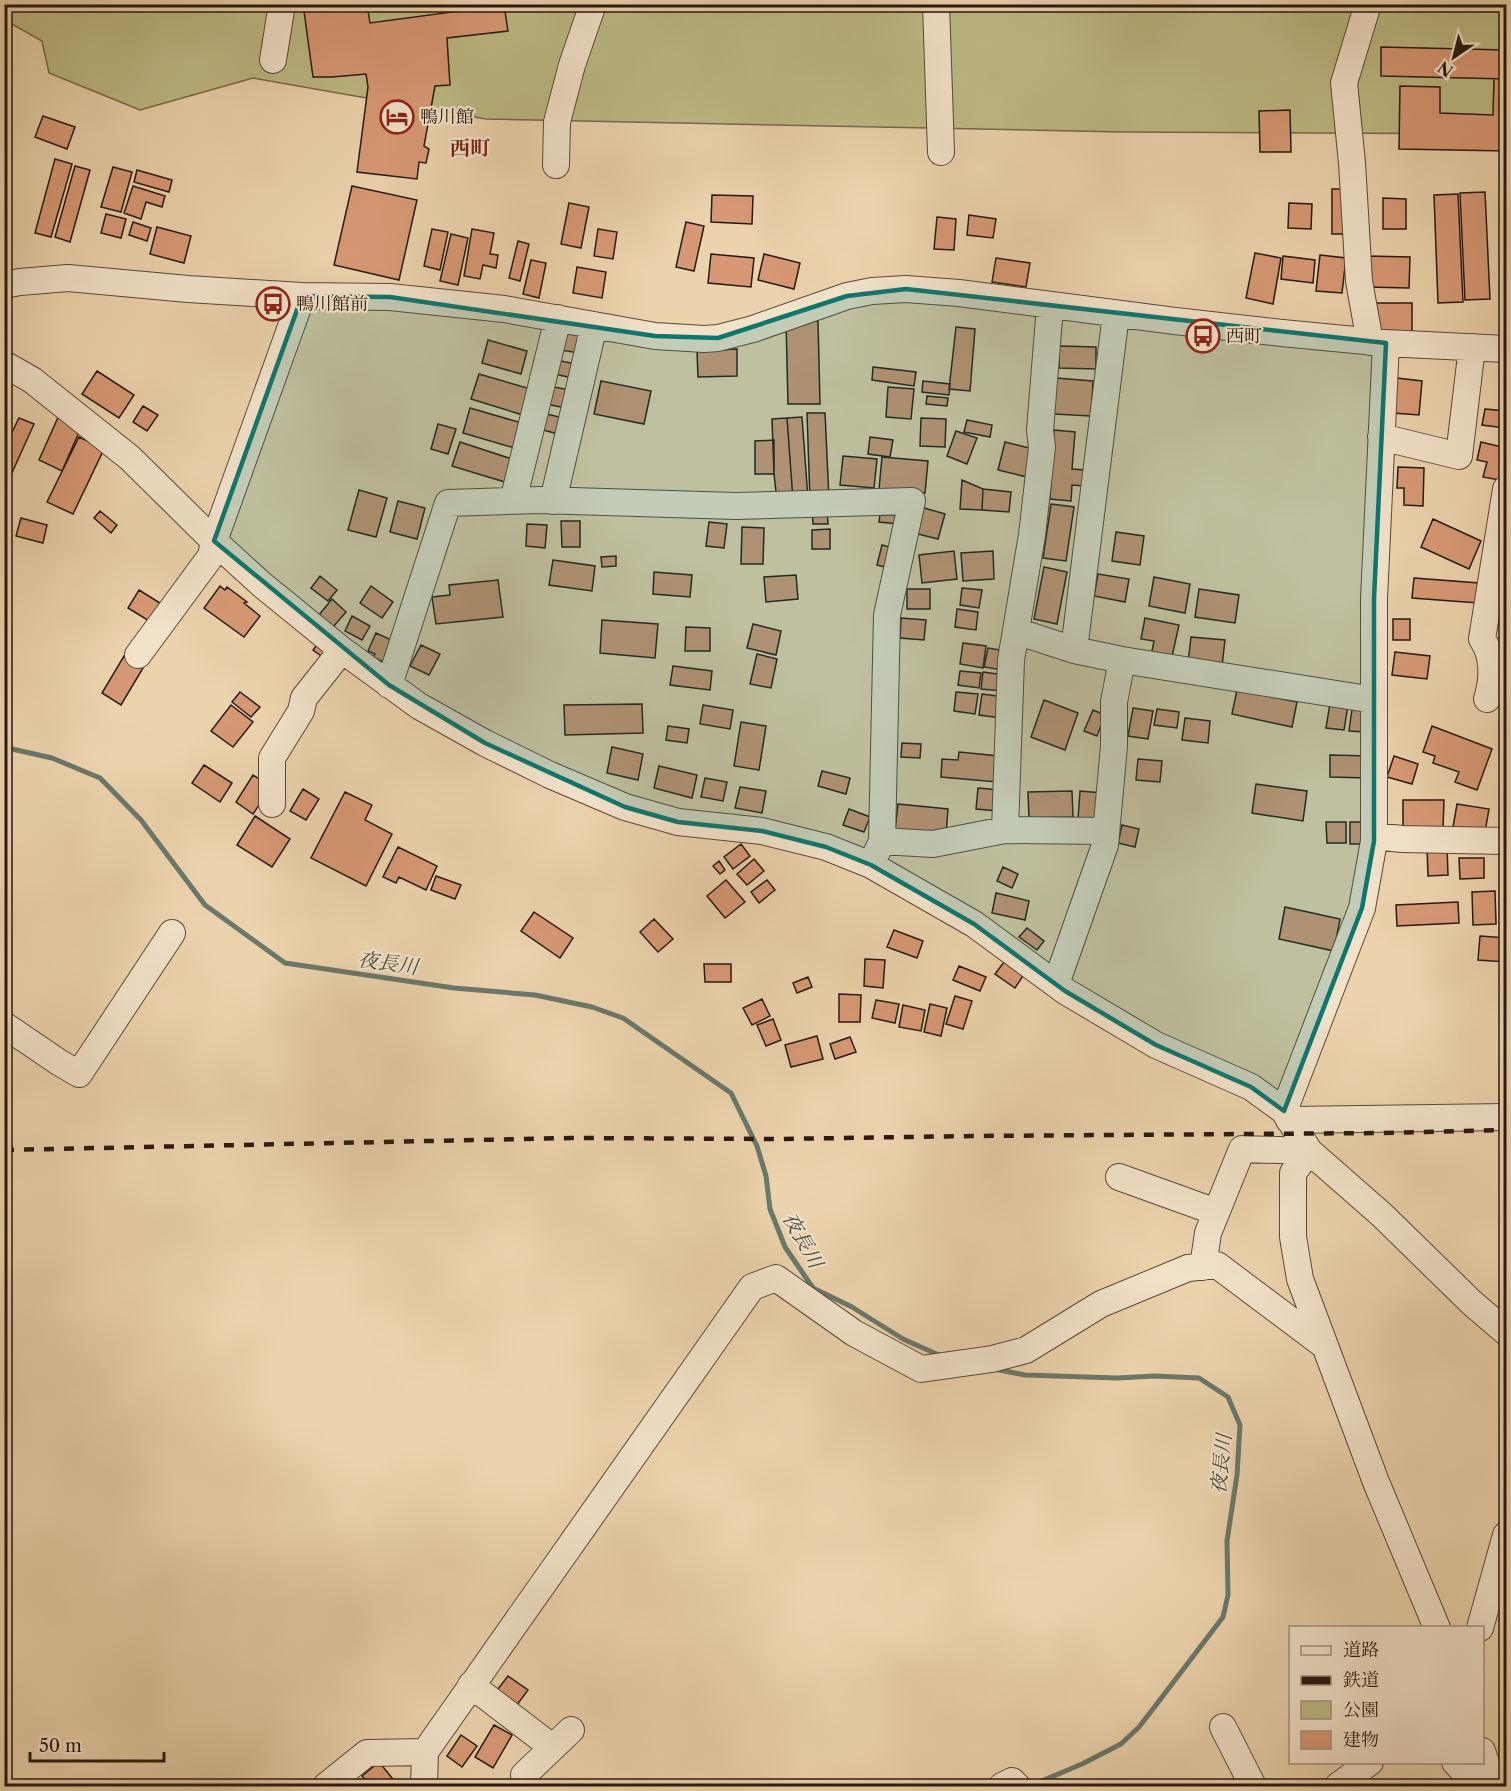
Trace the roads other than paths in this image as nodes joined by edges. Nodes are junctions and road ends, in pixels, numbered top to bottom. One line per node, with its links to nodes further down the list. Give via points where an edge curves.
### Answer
1 (282, 4): 5 (street)
2 (592, 4): 7 (street, via 557,122)
3 (936, 4): 6 (street)
4 (1368, 4): 14 (street, via 1344,83 1359,281)
5 (273, 60)
6 (941, 152)
7 (556, 165)
8 (4, 285): 9 (street, via 68,278)
9 (302, 296): 12 (street, via 390,297); 22 (street)
10 (1050, 306): 11 (street); 13 (street, via 931,290 889,289 847,296 718,338 655,336); 23 (street, via 1040,468)
11 (1116, 314): 14 (street); 25 (street)
12 (558, 318): 13 (street); 20 (street)
13 (594, 325): 21 (street)
14 (1378, 342): 15 (street); 18 (street)
15 (1472, 347): 16 (street); 18 (street, via 1459,456)
16 (1506, 349)
17 (4, 364): 22 (street, via 32,380 130,458)
18 (1381, 437): 30 (street)
19 (1506, 489): 29 (street, via 1482,639 1487,647 1492,681)
20 (513, 501): 21 (street); 28 (street, via 448,503)
21 (552, 501): 35 (street, via 735,506 912,501 887,615)
22 (214, 541): 24 (street); 26 (street, via 211,556)
23 (1016, 631): 25 (street); 32 (street, via 1011,660)
24 (342, 650): 28 (street); 31 (street, via 304,698 301,711 272,758)
25 (1074, 650): 27 (street)
26 (138, 655)
27 (1122, 660): 30 (street); 33 (street, via 1114,702)
28 (389, 685): 37 (street, via 485,743 626,807 678,822 762,831 826,847)
29 (1487, 699)
30 (1374, 700): 34 (street)
31 (272, 804)
32 (1005, 830): 33 (street); 35 (street, via 933,844)
33 (1106, 831): 39 (street, via 1105,844)
34 (1374, 836): 36 (street); 41 (street, via 1362,908)
35 (882, 841): 37 (street)
36 (1506, 841)
37 (871, 865): 39 (street, via 974,924)
38 (172, 933): 40 (street, via 79,1074)
39 (1056, 984): 41 (street, via 1156,1045 1251,1087)
40 (4, 1025)
41 (1286, 1116): 42 (street); 43 (street)
42 (1506, 1116)
43 (1309, 1151): 45 (street, via 1242,1149); 47 (street); 48 (street, via 1293,1173 1293,1237 1300,1279)
44 (1119, 1177): 45 (street)
45 (1216, 1212): 46 (street)
46 (1203, 1267): 48 (street, via 1217,1265); 52 (street, via 1188,1268 1101,1304 1026,1350 921,1369 854,1333 776,1278 752,1287)
47 (1506, 1332)
48 (1325, 1346): 50 (street)
49 (1506, 1535): 51 (street)
50 (1436, 1626)
51 (1481, 1626)
52 (471, 1685): 55 (street); 56 (street)
53 (1223, 1727): 65 (street)
54 (571, 1731): 55 (street)
55 (552, 1747): 60 (street)
56 (425, 1752): 61 (street, via 367,1753); 62 (street)
57 (1484, 1757): 68 (street)
58 (1367, 1764): 66 (street)
59 (1457, 1764): 67 (street)
60 (524, 1775)
61 (326, 1786)
62 (424, 1786)
63 (1002, 1786): 64 (street, via 1012,1781)
64 (1017, 1786)
65 (1253, 1786)
66 (1338, 1786)
67 (1478, 1786)
68 (1494, 1786)

